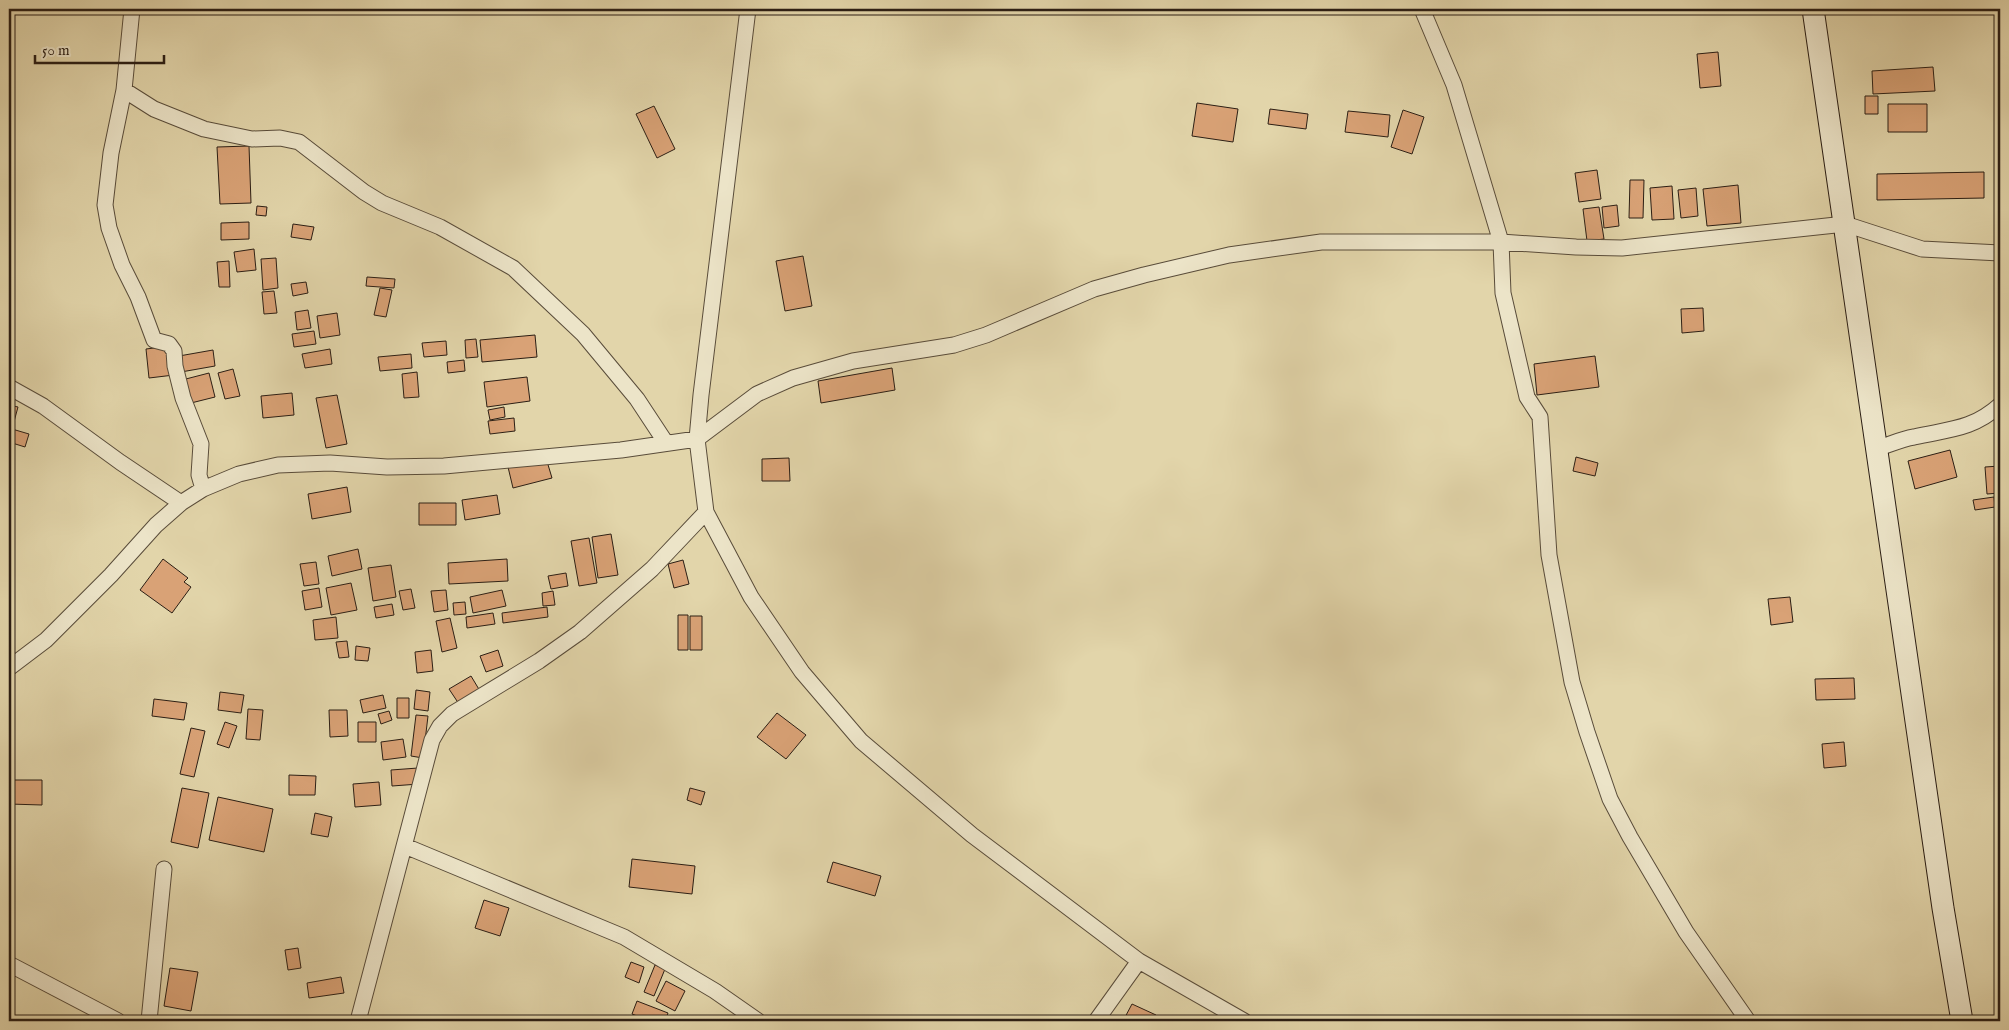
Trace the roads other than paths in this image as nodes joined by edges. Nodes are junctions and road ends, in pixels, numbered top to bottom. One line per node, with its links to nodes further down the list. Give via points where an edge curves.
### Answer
1 (132, 9): 5 (street)
2 (748, 9): 11 (street)
3 (1422, 9): 7 (street, via 1454,86)
4 (1813, 9): 6 (street)
5 (124, 90): 12 (street, via 154,109 204,129 252,139 280,138 299,142 382,203 440,227 513,268 582,334 637,398); 14 (street, via 104,205 122,265 154,340 169,344 174,351 183,398 201,444 199,475)
6 (1845, 224): 7 (street, via 1622,248); 8 (street, via 1922,249); 13 (street)
7 (1501, 242): 11 (street, via 1321,242 1229,255 1144,274 1094,288 954,345 853,362 793,378 757,394); 28 (street, via 1503,293 1527,397 1540,417 1549,555 1572,682 1587,732 1610,799 1630,837 1690,938)
8 (2000, 253)
9 (9, 387): 15 (street, via 44,406)
10 (2000, 404): 13 (street, via 1990,414 1964,427 1911,437)
11 (697, 439): 12 (street); 16 (street)
12 (666, 443): 14 (street, via 444,466 278,465 239,474)
13 (1876, 449): 29 (street)
14 (203, 489): 15 (street)
15 (181, 503): 17 (street, via 46,640)
16 (706, 512): 18 (street, via 652,570 580,632 452,714 440,726 432,740); 20 (street, via 751,596 802,672 861,741 972,835)
17 (9, 668)
18 (405, 846): 24 (street); 25 (street, via 624,937 715,991)
19 (164, 869): 23 (street)
20 (1139, 961): 26 (street); 27 (street)
21 (9, 964): 22 (street)
22 (118, 1021)
23 (149, 1021)
24 (358, 1021)
25 (758, 1021)
26 (1096, 1021)
27 (1244, 1021)
28 (1748, 1021)
29 (1962, 1021)

